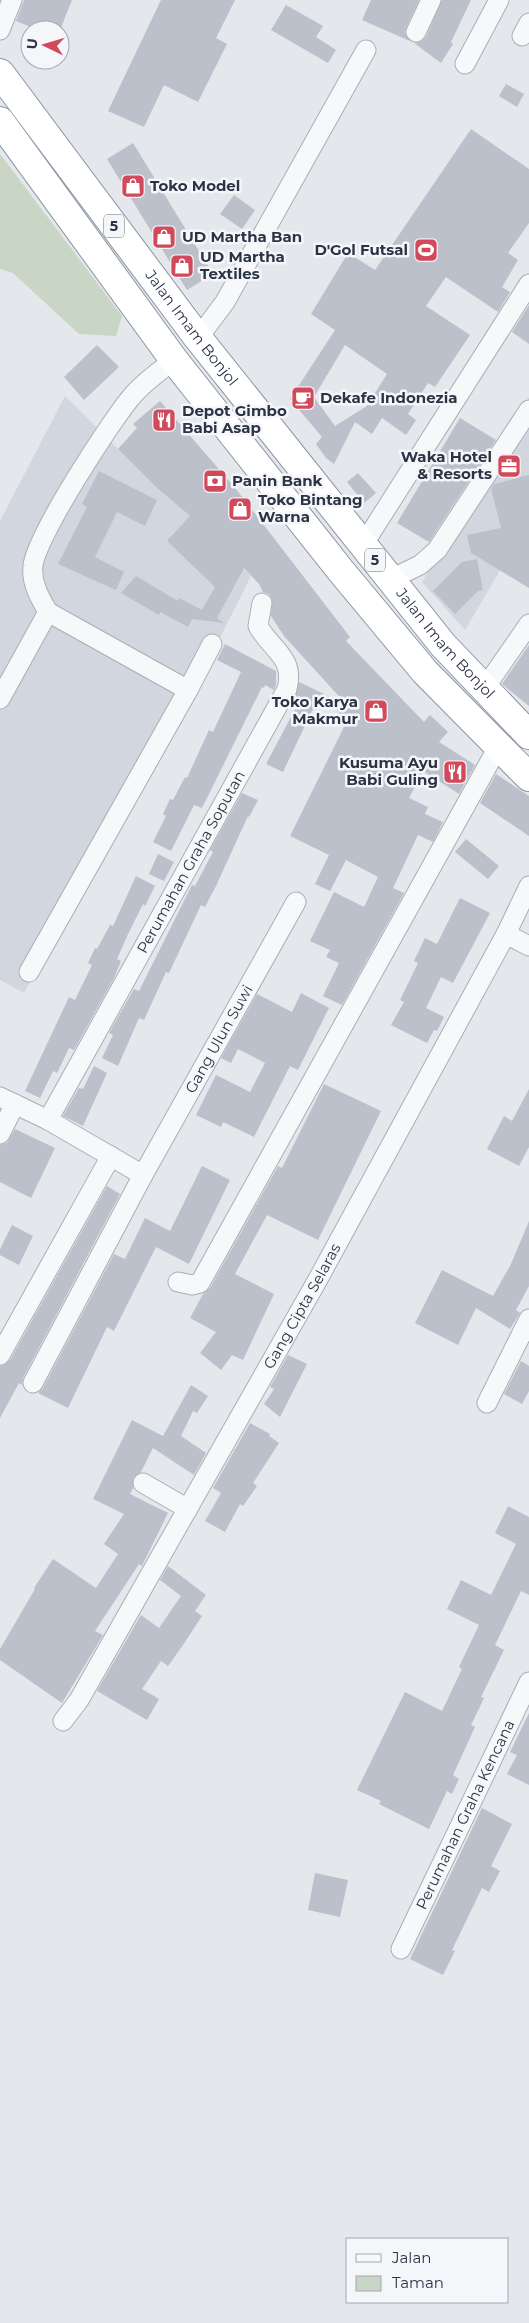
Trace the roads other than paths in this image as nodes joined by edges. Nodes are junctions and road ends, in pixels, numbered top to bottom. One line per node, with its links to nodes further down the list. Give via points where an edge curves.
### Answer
1 (12, 0): 4 (street)
2 (431, 0): 5 (street)
3 (499, 0): 7 (street)
4 (0, 30)
5 (416, 32)
6 (366, 50): 11 (street, via 225,302)
7 (465, 64)
8 (0, 73): 11 (highway, Jalan Imam Bonjol / 5)
9 (0, 121): 12 (highway, Jalan Imam Bonjol / 5)
10 (529, 284): 14 (street)
11 (198, 338): 14 (highway, Jalan Imam Bonjol / 5)
12 (174, 360): 17 (street, via 133,395 53,519 33,566 36,591); 24 (highway, Jalan Imam Bonjol / 5, via 425,672)
13 (529, 410): 15 (street, via 438,550 420,565)
14 (363, 544): 15 (highway, Jalan Imam Bonjol / 5)
15 (391, 579): 20 (highway, Jalan Imam Bonjol / 5, via 443,645)
16 (262, 603): 32 (street, Perumahan Graha Soputan, via 258,626 288,664 287,689)
17 (48, 612): 21 (street); 22 (street)
18 (529, 624): 20 (street)
19 (212, 644): 21 (street)
20 (484, 689): 23 (highway, Jalan Imam Bonjol / 5)
21 (188, 690): 30 (street)
22 (0, 699)
23 (529, 735)
24 (498, 747): 25 (highway, Jalan Imam Bonjol / 5); 36 (street, via 200,1282 192,1285)
25 (529, 777)
26 (529, 886): 28 (street, Gang Cipta Selaras)
27 (296, 902): 35 (street, Gang Ulun Suwi)
28 (506, 934): 29 (street); 42 (street, Gang Cipta Selaras, via 317,1281)
29 (529, 946)
30 (29, 972)
31 (8, 1101): 32 (street); 33 (street)
32 (48, 1120): 34 (street)
33 (0, 1134)
34 (111, 1156): 35 (street); 38 (street)
35 (143, 1174): 39 (street, Gang Ulun Suwi)
36 (178, 1282)
37 (529, 1319): 40 (street)
38 (0, 1355)
39 (33, 1383)
40 (487, 1403)
41 (142, 1483): 42 (street)
42 (188, 1509): 44 (street, Gang Cipta Selaras, via 79,1700)
43 (529, 1682): 45 (street, Perumahan Graha Kencana)
44 (63, 1721)
45 (401, 1948)

